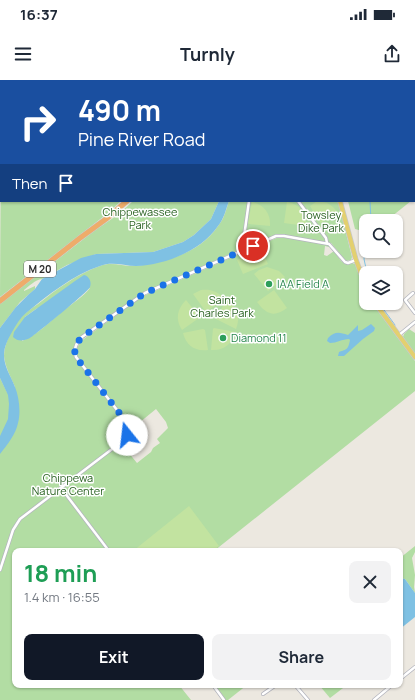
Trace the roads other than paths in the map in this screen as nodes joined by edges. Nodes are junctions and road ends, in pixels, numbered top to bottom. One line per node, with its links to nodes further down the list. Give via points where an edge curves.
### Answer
1 (123, 202): 6 (highway, M 20)
2 (126, 202): 6 (highway, M 20)
3 (249, 202): 8 (street)
4 (299, 202): 7 (street, via 326,238)
5 (340, 202): 9 (main road)
6 (80, 238): 12 (highway, M 20)
7 (327, 243): 8 (street, via 278,236); 9 (street, via 344,262)
8 (242, 251): 18 (street, via 145,293 77,343 76,357 124,419 128,428 126,438)
9 (356, 260): 10 (main road)
10 (359, 268)
11 (413, 294): 14 (street, via 406,300)
12 (0, 300)
13 (380, 310): 16 (main road)
14 (415, 313)
15 (415, 322): 16 (street)
16 (399, 336): 17 (main road)
17 (415, 357)
18 (61, 488): 19 (street); 20 (street, via 17,523)
19 (107, 548)
20 (0, 570)
21 (415, 667): 22 (street)
22 (403, 677)
23 (215, 688): 28 (street)
24 (272, 688): 27 (street)
25 (298, 688): 29 (street)
26 (388, 688): 30 (street)
27 (264, 694)
28 (224, 700)
29 (308, 700)
30 (374, 700)

